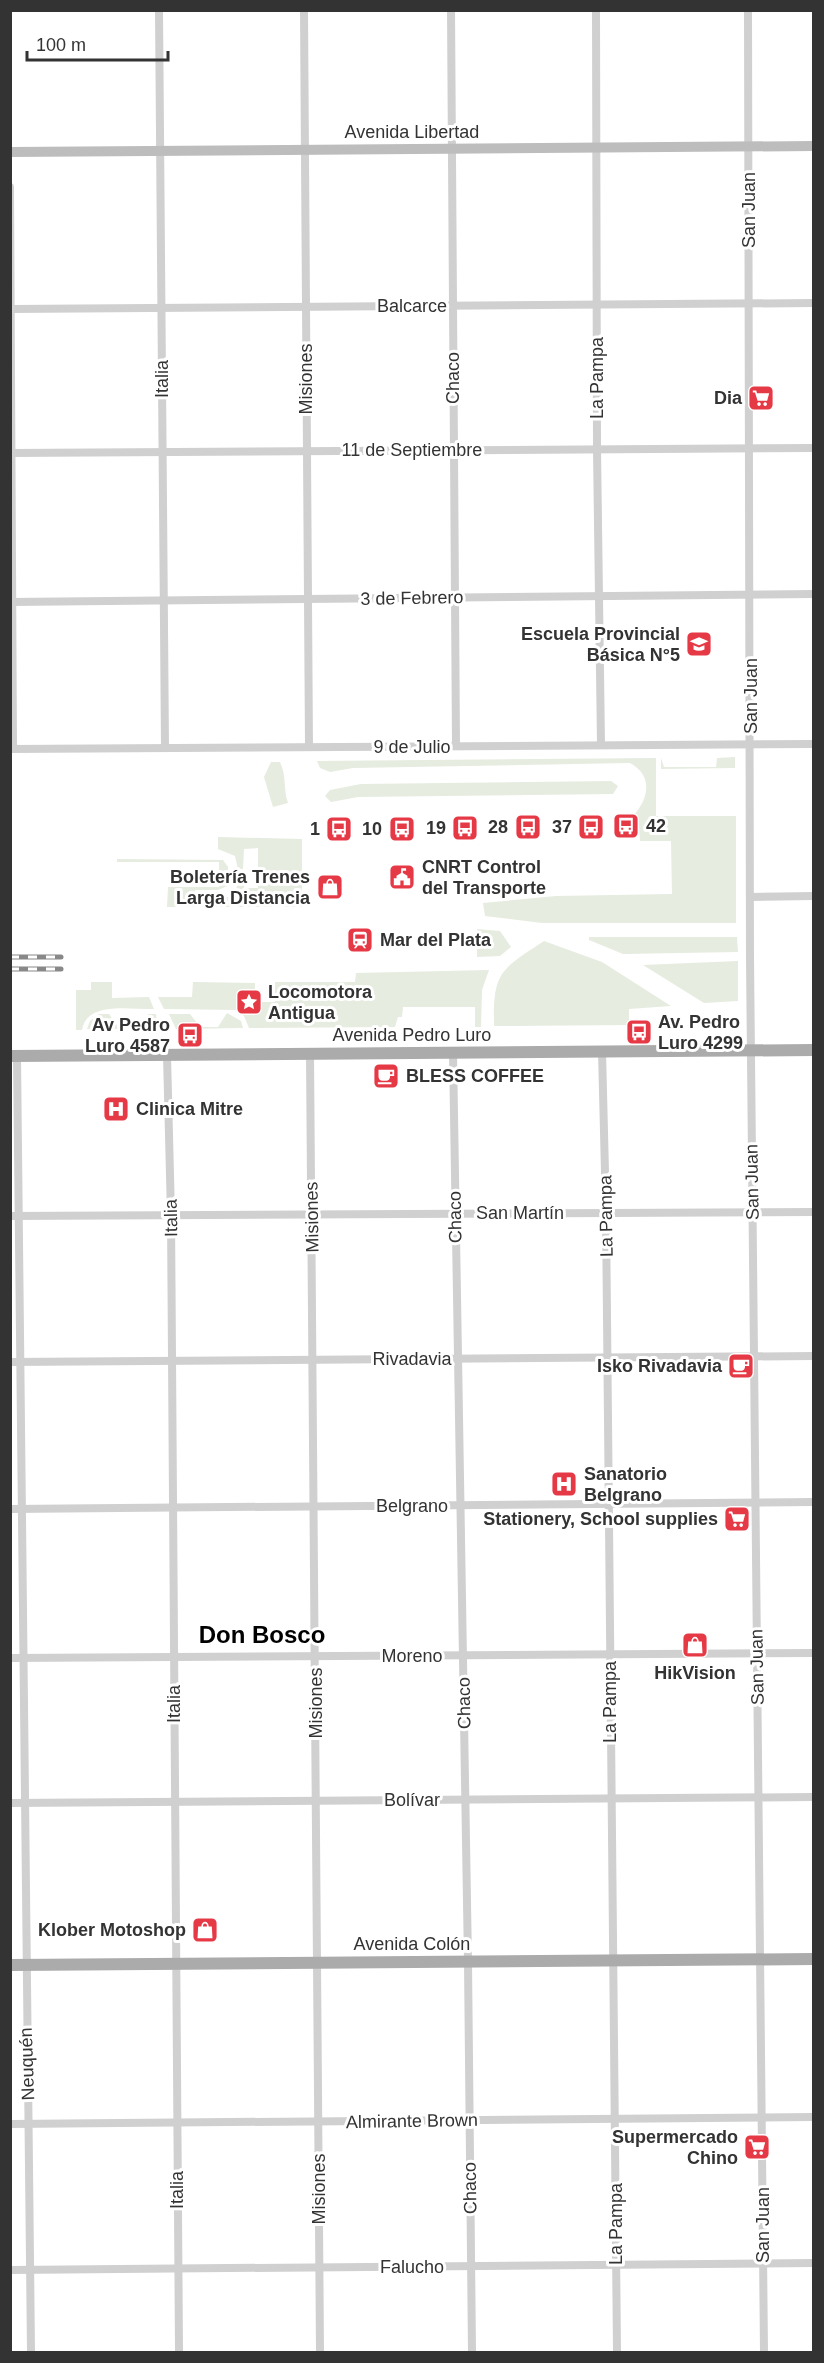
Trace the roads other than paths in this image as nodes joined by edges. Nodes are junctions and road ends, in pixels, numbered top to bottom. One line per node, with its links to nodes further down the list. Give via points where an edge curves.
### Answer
1 (159, 10): 11 (street, Italia)
2 (304, 10): 10 (street, Misiones)
3 (451, 10): 9 (street, Chaco)
4 (596, 10): 8 (street, La Pampa)
5 (748, 10): 6 (street, San Juan)
6 (749, 146): 7 (main road, Avenida Libertad); 8 (main road, Avenida Libertad); 15 (street, San Juan)
7 (813, 146)
8 (597, 147): 9 (main road, Avenida Libertad); 16 (street, La Pampa)
9 (452, 148): 10 (main road, Avenida Libertad); 17 (street, Chaco)
10 (305, 149): 11 (main road, Avenida Libertad); 18 (street, Misiones)
11 (160, 150): 12 (main road, Avenida Libertad); 19 (street, Italia)
12 (10, 152)
13 (10, 187): 20 (street)
14 (813, 303): 15 (street, Balcarce)
15 (750, 304): 16 (street, Balcarce); 21 (street, San Juan)
16 (597, 305): 17 (street, Balcarce); 23 (street, La Pampa)
17 (453, 306): 18 (street, Balcarce); 24 (street, Chaco)
18 (306, 307): 19 (street, Balcarce); 25 (street, Misiones)
19 (161, 308): 20 (street, Balcarce); 26 (street, Italia)
20 (11, 309): 27 (street)
21 (751, 448): 22 (street, 11 de Septiembre); 23 (street, 11 de Septiembre); 29 (street, San Juan)
22 (813, 448)
23 (597, 449): 24 (street, 11 de Septiembre); 30 (street, La Pampa)
24 (453, 450): 25 (street, 11 de Septiembre); 31 (street, Chaco)
25 (307, 451): 26 (street, 11 de Septiembre); 32 (street, Misiones)
26 (162, 452): 27 (street, 11 de Septiembre); 33 (street, Italia)
27 (11, 453): 34 (street)
28 (813, 594): 29 (street, 3 de Febrero)
29 (751, 595): 30 (street, 3 de Febrero); 35 (street, San Juan)
30 (598, 596): 31 (street, 3 de Febrero); 37 (street, La Pampa)
31 (454, 598): 32 (street, 3 de Febrero); 38 (street, Chaco)
32 (308, 599): 33 (street, 3 de Febrero); 39 (street, Misiones)
33 (164, 600): 34 (street, 3 de Febrero); 40 (street, Italia)
34 (11, 602): 41 (street)
35 (750, 744): 36 (street, 9 de Julio); 37 (street, 9 de Julio); 43 (street, San Juan)
36 (813, 744)
37 (601, 745): 38 (street, 9 de Julio)
38 (456, 746): 39 (street, 9 de Julio)
39 (309, 747): 40 (street, 9 de Julio)
40 (165, 748): 41 (street, 9 de Julio)
41 (12, 749)
42 (813, 896): 43 (street)
43 (750, 897): 44 (street, San Juan)
44 (751, 1050): 45 (main road, Avenida Pedro Luro); 46 (main road, Avenida Pedro Luro); 51 (street, San Juan)
45 (813, 1050)
46 (602, 1051): 47 (main road, Avenida Pedro Luro); 54 (street, La Pampa)
47 (453, 1053): 48 (main road, Avenida Pedro Luro); 53 (street, Chaco)
48 (310, 1054): 49 (main road, Avenida Pedro Luro); 55 (street, Misiones)
49 (167, 1055): 50 (main road, Avenida Pedro Luro); 56 (street, Italia)
50 (14, 1056): 57 (street, Neuquén)
51 (752, 1212): 52 (street, San Martín); 54 (street, San Martín); 60 (street, San Juan)
52 (813, 1212)
53 (455, 1213): 54 (street, San Martín); 55 (street, San Martín); 61 (street, Chaco)
54 (606, 1213): 59 (street, La Pampa)
55 (312, 1214): 56 (street, San Martín); 62 (street, Misiones)
56 (171, 1215): 57 (street, San Martín); 63 (street, Italia)
57 (15, 1216): 65 (street, Neuquén)
58 (813, 1356): 60 (street, Rivadavia)
59 (607, 1357): 60 (street, Rivadavia); 61 (street, Rivadavia); 68 (street, La Pampa)
60 (754, 1357): 67 (street, San Juan)
61 (458, 1359): 62 (street, Rivadavia); 69 (street, Chaco)
62 (313, 1360): 63 (street, Rivadavia); 70 (street, Misiones)
63 (172, 1361): 65 (street, Rivadavia); 71 (street, Italia)
64 (10, 1362): 65 (street, Rivadavia)
65 (20, 1362): 73 (street, Neuquén)
66 (813, 1502): 67 (street, Belgrano)
67 (755, 1503): 68 (street, Belgrano); 76 (street, San Juan)
68 (609, 1504): 69 (street, Belgrano); 75 (street, La Pampa)
69 (460, 1506): 70 (street, Belgrano); 77 (street, Chaco)
70 (314, 1507): 71 (street, Belgrano); 78 (street, Misiones)
71 (173, 1508): 73 (street, Belgrano); 79 (street, Italia)
72 (10, 1509): 73 (street, Belgrano)
73 (21, 1509): 81 (street, Neuquén)
74 (813, 1653): 76 (street, Moreno)
75 (609, 1654): 76 (street, Moreno); 77 (street, Moreno); 84 (street, La Pampa)
76 (757, 1654): 83 (street, San Juan)
77 (463, 1655): 78 (street, Moreno); 86 (street, Chaco)
78 (315, 1656): 79 (street, Moreno); 85 (street, Misiones)
79 (174, 1657): 81 (street, Moreno); 87 (street, Italia)
80 (10, 1658): 81 (street, Moreno)
81 (22, 1658): 88 (street, Neuquén)
82 (813, 1797): 83 (street, Bolívar)
83 (758, 1798): 84 (street, Bolívar); 92 (street, San Juan)
84 (610, 1799): 86 (street, Bolívar); 91 (street, La Pampa)
85 (316, 1800): 86 (street, Bolívar); 87 (street, Bolívar); 94 (street, Misiones)
86 (465, 1800): 93 (street, Chaco)
87 (175, 1801): 88 (street, Bolívar); 95 (street, Italia)
88 (23, 1802): 89 (street, Bolívar); 97 (street, Neuquén)
89 (10, 1803)
90 (813, 1959): 92 (main road, Avenida Colón)
91 (613, 1960): 92 (main road, Avenida Colón); 93 (main road, Avenida Colón); 100 (street, La Pampa)
92 (760, 1960): 98 (street, San Juan)
93 (468, 1962): 94 (main road, Avenida Colón); 101 (street, Chaco)
94 (317, 1963): 95 (main road, Avenida Colón); 102 (street, Misiones)
95 (176, 1964): 97 (main road, Avenida Colón); 103 (street, Italia)
96 (10, 1965): 97 (main road, Avenida Colón)
97 (25, 1965): 105 (street, Neuquén)
98 (762, 2118): 99 (street, Almirante Brown); 100 (street, Almirante Brown); 107 (street, San Juan)
99 (813, 2118)
100 (616, 2119): 101 (street, Almirante Brown); 108 (street, La Pampa)
101 (470, 2120): 102 (street, Almirante Brown); 109 (street, Chaco)
102 (318, 2122): 103 (street, Almirante Brown); 110 (street, Misiones)
103 (177, 2123): 105 (street, Almirante Brown); 111 (street, Italia)
104 (10, 2124): 105 (street, Almirante Brown)
105 (29, 2124): 113 (street, Neuquén)
106 (813, 2263): 107 (street, Falucho)
107 (763, 2264): 108 (street, Falucho); 119 (street, San Juan)
108 (616, 2265): 109 (street, Falucho); 118 (street, La Pampa)
109 (471, 2266): 110 (street, Falucho); 117 (street, Chaco)
110 (319, 2267): 111 (street, Falucho); 116 (street, Misiones)
111 (178, 2268): 113 (street, Falucho); 115 (street, Italia)
112 (10, 2270): 113 (street, Falucho)
113 (30, 2270): 114 (street, Neuquén)
114 (31, 2352)
115 (178, 2352)
116 (320, 2352)
117 (472, 2352)
118 (617, 2352)
119 (764, 2352)

